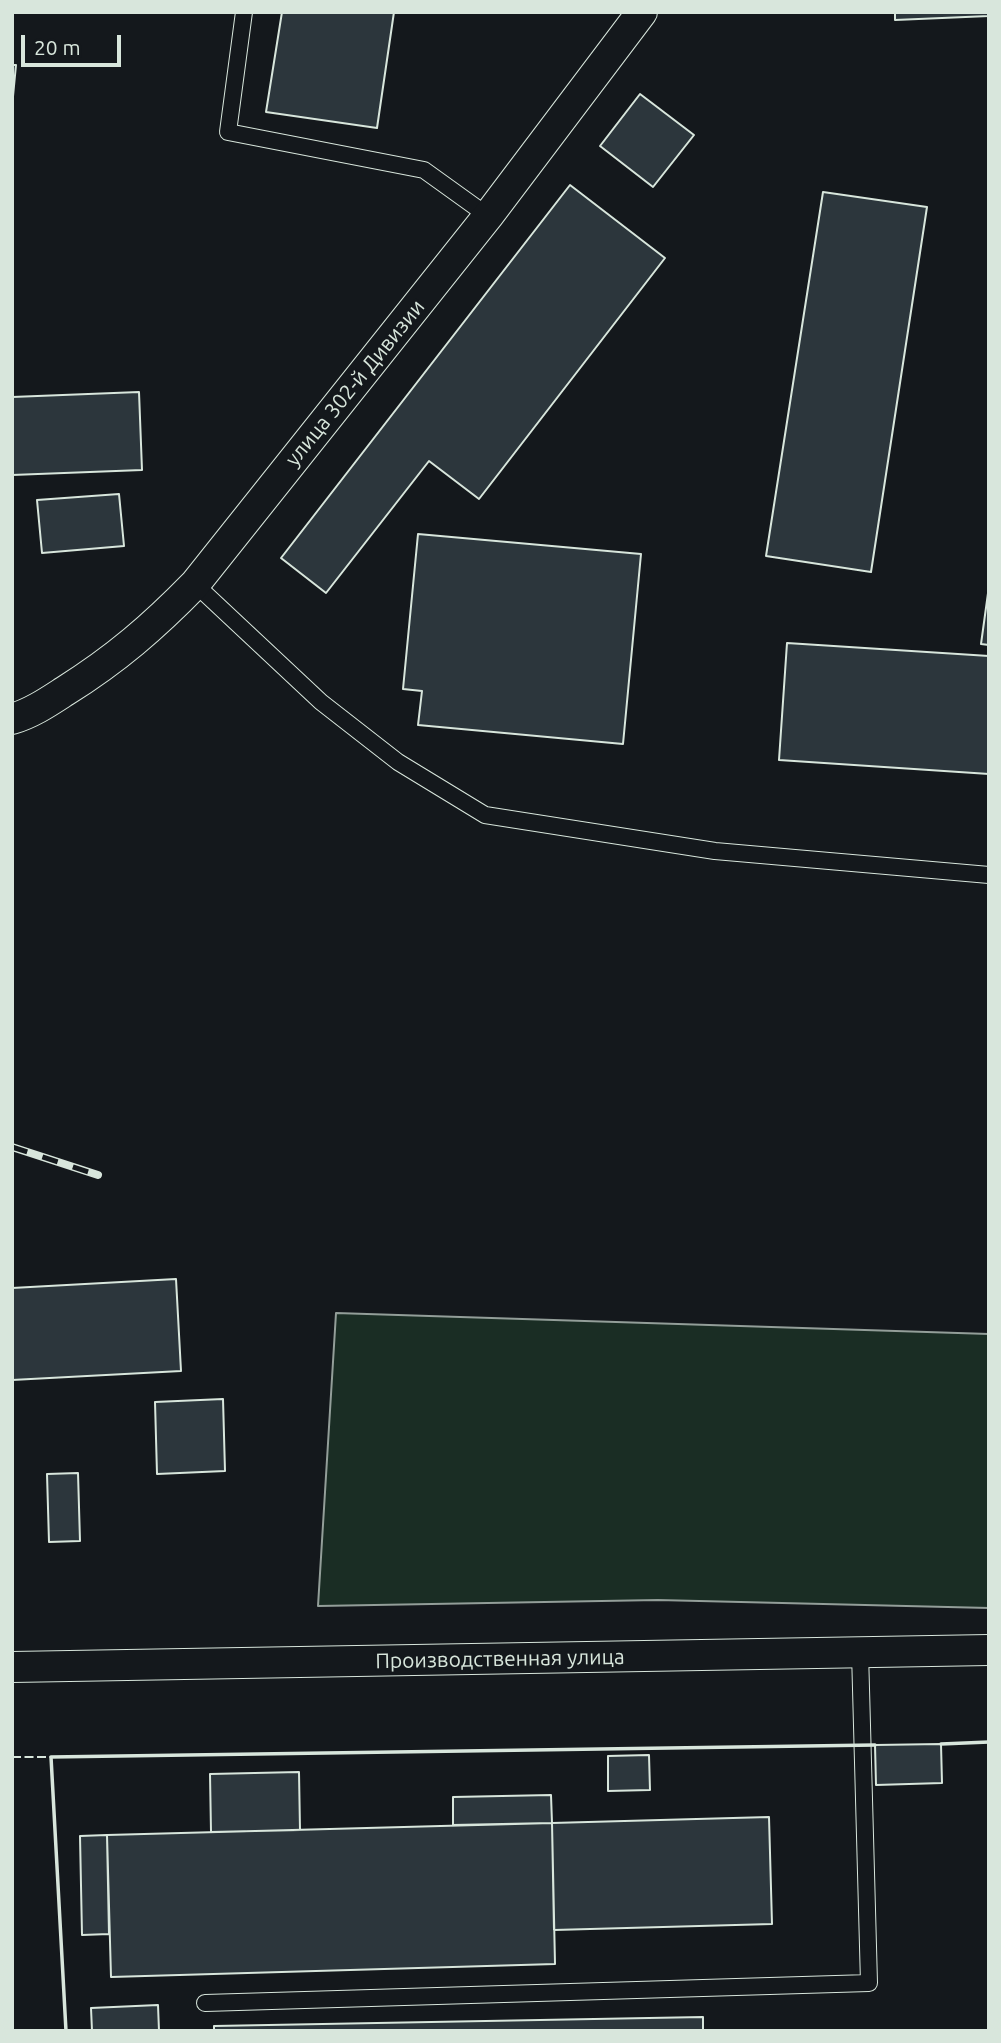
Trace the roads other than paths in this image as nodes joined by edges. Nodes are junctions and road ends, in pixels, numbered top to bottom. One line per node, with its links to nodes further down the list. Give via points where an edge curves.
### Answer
1 (244, 12): 3 (lane, via 228,132 424,170)
2 (642, 12): 3 (street, улица 302-й Дивизии)
3 (488, 216): 4 (street, улица 302-й Дивизии)
4 (195, 584): 5 (street, улица 302-й Дивизии, via 152,628 106,665); 6 (lane, via 332,710 398,762 485,815 715,851)
5 (20, 717)
6 (989, 875)
7 (989, 1650): 8 (street, Производственная улица)
8 (860, 1652): 9 (street, Производственная улица); 10 (lane, via 869,1983)
9 (12, 1667)
10 (205, 2003)

